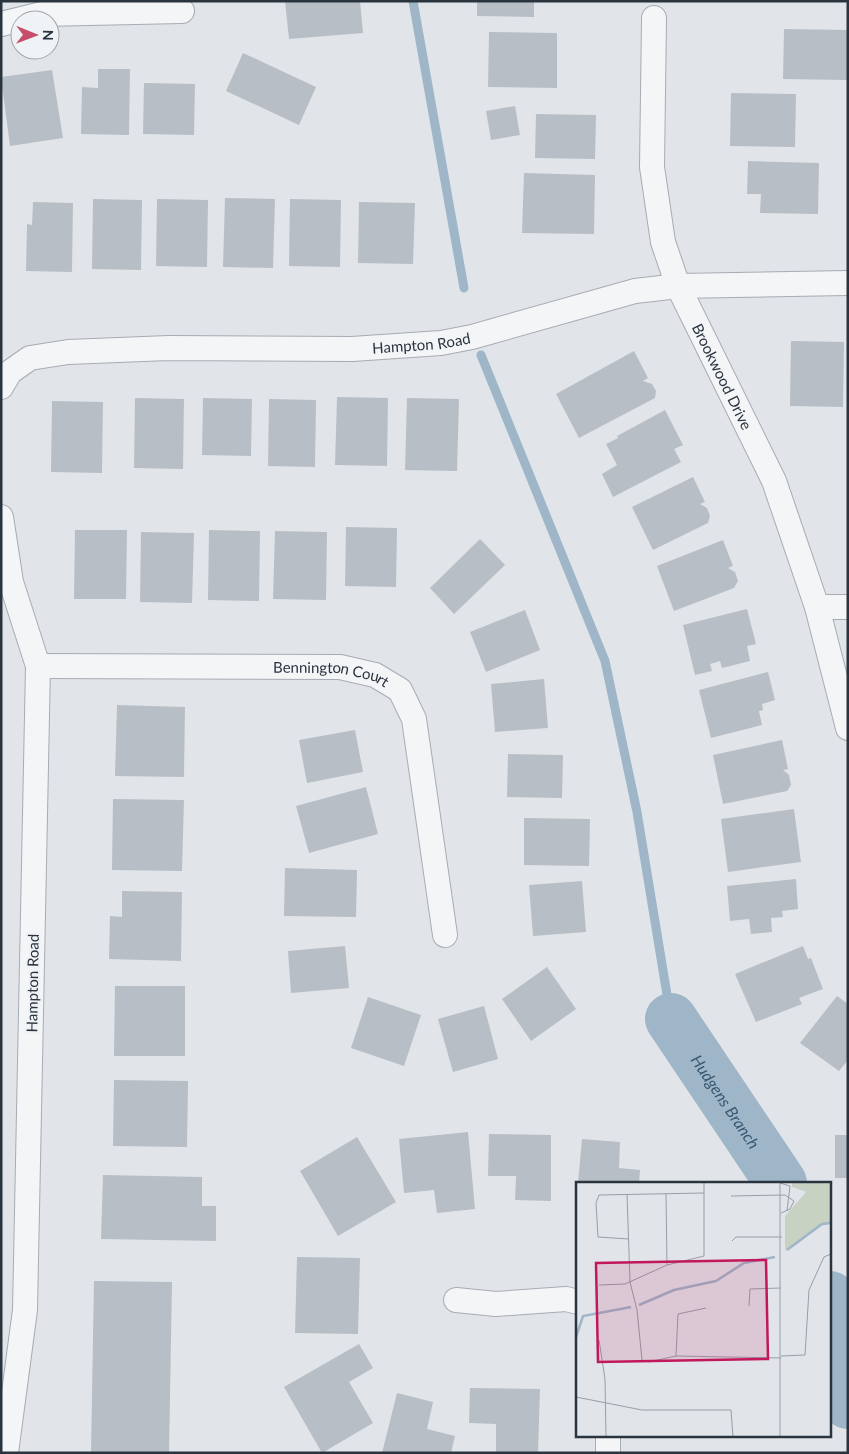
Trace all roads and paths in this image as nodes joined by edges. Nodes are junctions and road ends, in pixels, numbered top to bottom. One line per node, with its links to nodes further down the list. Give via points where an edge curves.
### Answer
1 (182, 12): 3 (street, via 42,14)
2 (654, 18): 5 (street, Brookwood Drive, via 652,167 663,242)
3 (1, 24)
4 (848, 283): 5 (street, Hampton Road)
5 (678, 286): 6 (street, Hampton Road, via 635,291 441,343 352,348 169,348 68,352 30,358 10,372); 8 (street, Brookwood Drive, via 774,481)
6 (1, 387)
7 (1, 517): 10 (street, Hampton Road, via 11,582)
8 (817, 607): 9 (street); 11 (street, Brookwood Drive)
9 (848, 607)
10 (38, 666): 12 (street, Bennington Court, via 340,667 375,675 400,690 414,719); 16 (street, Hampton Road, via 25,1310)
11 (848, 728)
12 (445, 935)
13 (456, 1300): 14 (street, via 496,1304 566,1298)
14 (576, 1301)
15 (608, 1436): 17 (street)
16 (6, 1453)
17 (608, 1453)

